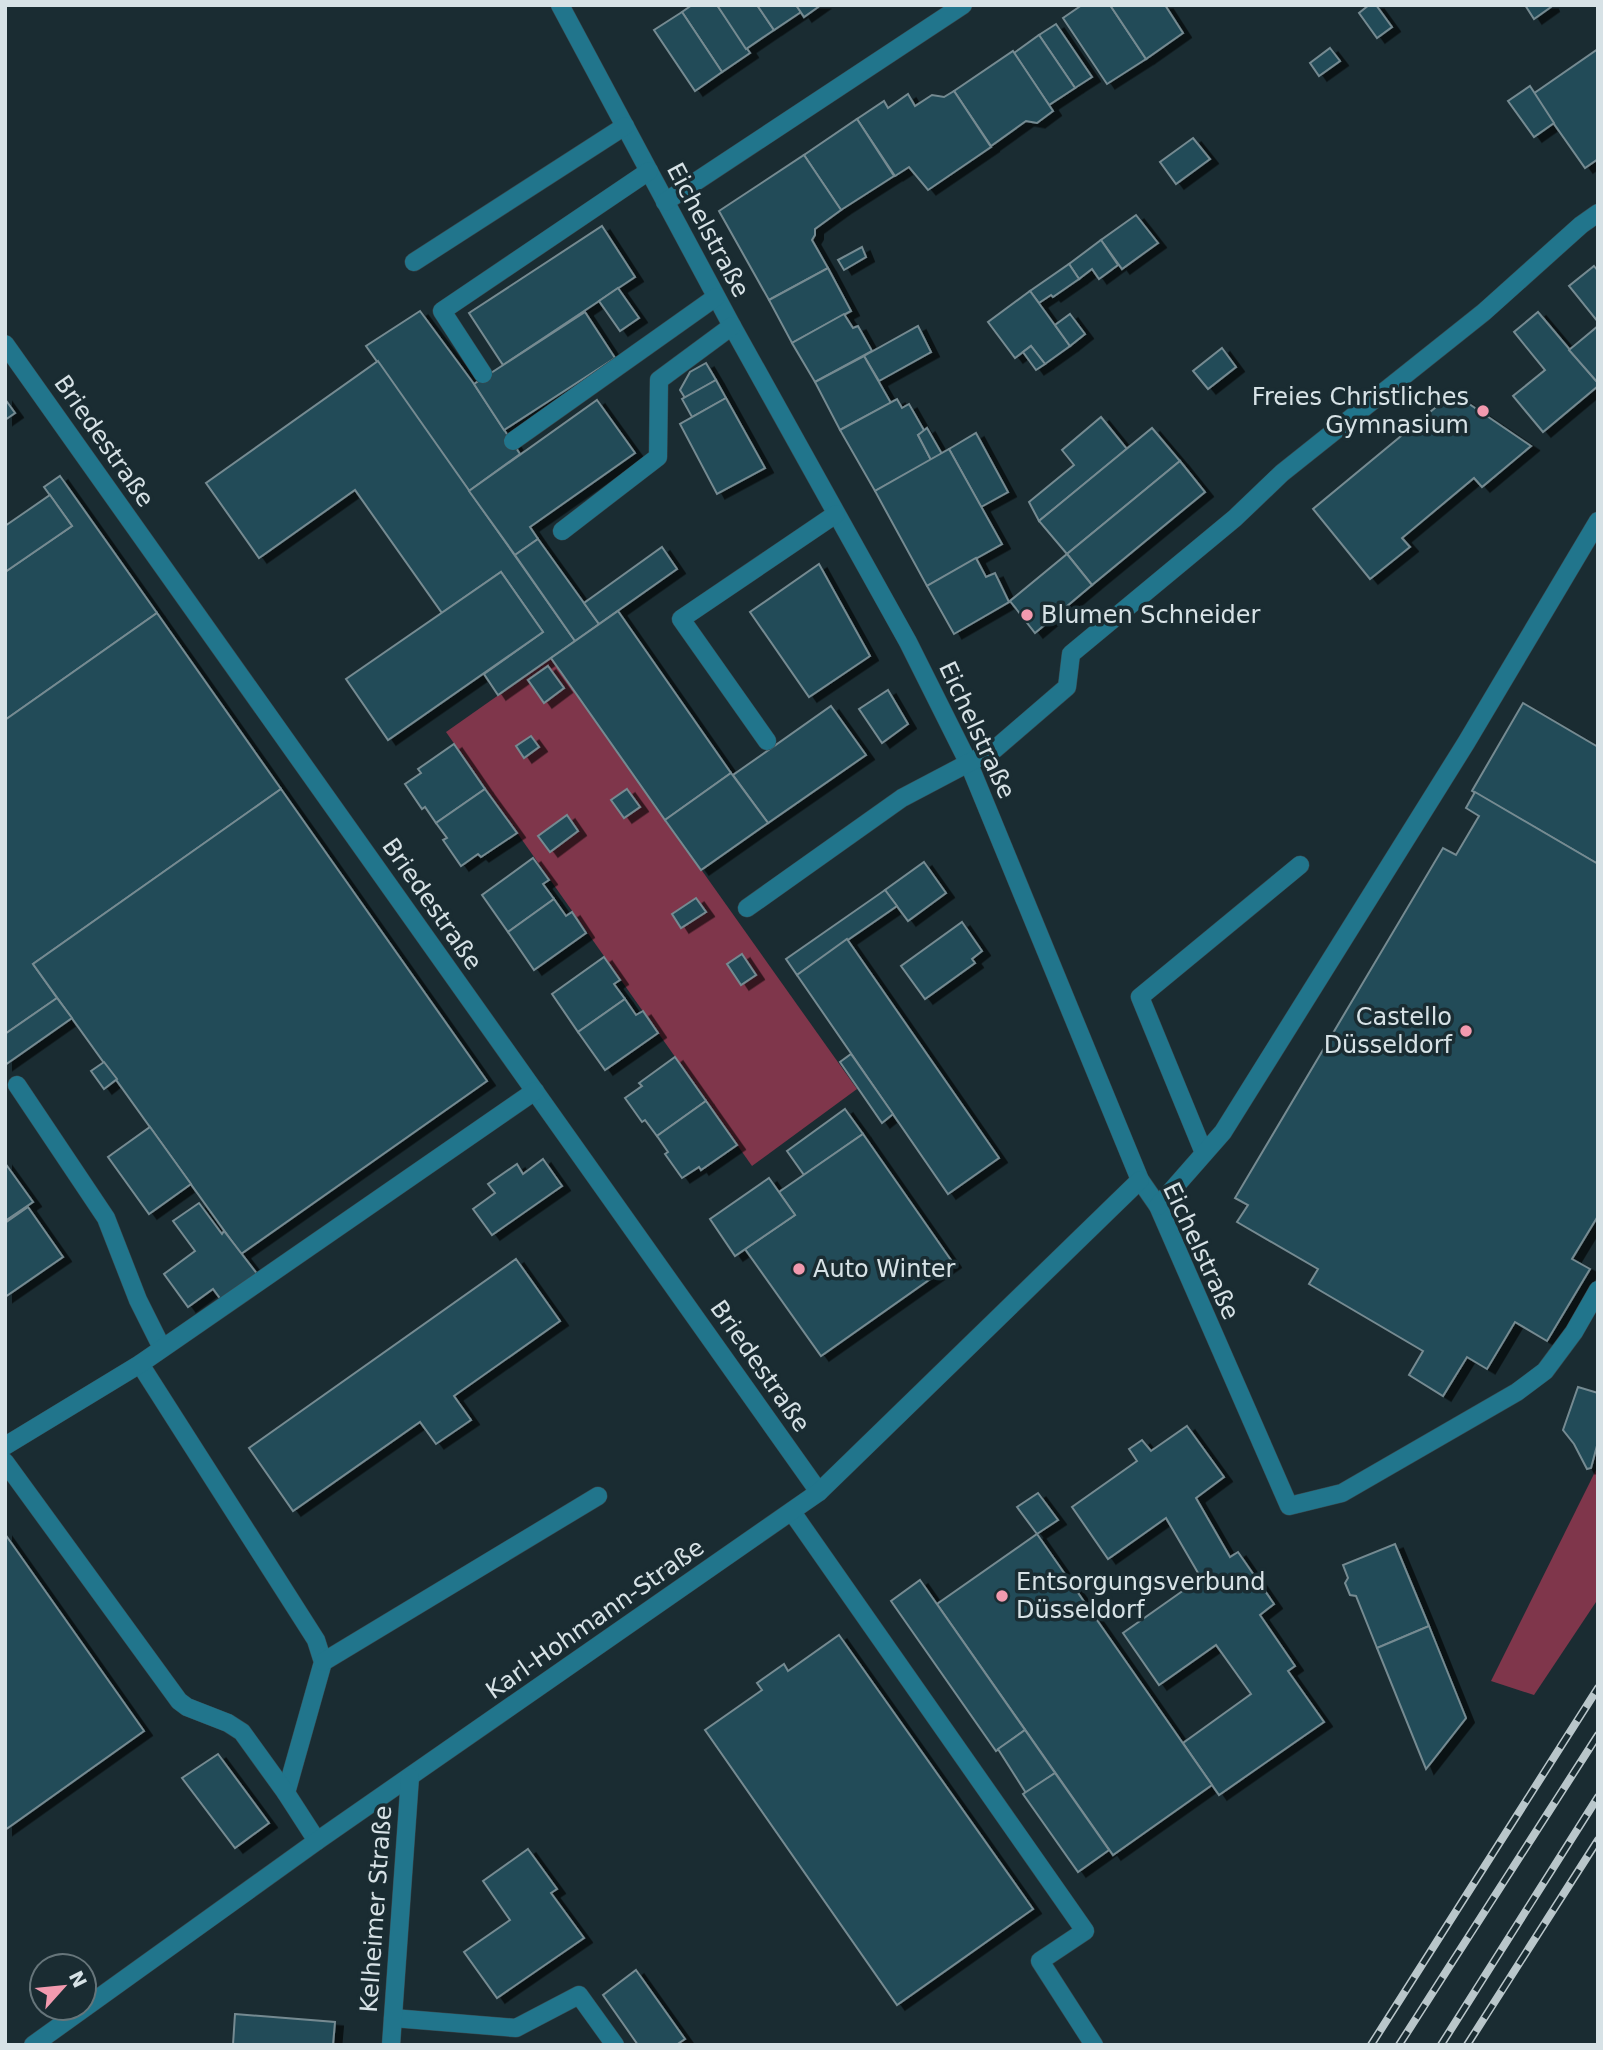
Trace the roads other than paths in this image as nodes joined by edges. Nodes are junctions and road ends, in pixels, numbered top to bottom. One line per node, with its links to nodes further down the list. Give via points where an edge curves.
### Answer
1 (559, 5): 3 (street, Eichelstraße)
2 (964, 5): 5 (street)
3 (625, 126): 4 (street, Eichelstraße); 7 (street)
4 (649, 171): 5 (street, Eichelstraße); 11 (street, via 442,311)
5 (665, 202): 8 (street, Eichelstraße)
6 (1598, 213): 17 (street, via 1071,654 1067,687 995,749)
7 (414, 262)
8 (716, 297): 9 (street, Eichelstraße); 12 (street)
9 (732, 326): 13 (street, Eichelstraße); 15 (street, via 659,380 658,457)
10 (5, 344): 21 (street, Briedestraße)
11 (483, 374)
12 (513, 441)
13 (836, 514): 16 (street, via 681,619); 17 (street, Eichelstraße)
14 (1598, 521): 22 (street, via 1466,743 1223,1132)
15 (562, 531)
16 (767, 741)
17 (969, 764): 19 (street, via 902,798); 23 (street, Eichelstraße)
18 (1300, 865): 22 (street, via 1140,997)
19 (747, 908)
20 (17, 1085): 26 (street, via 106,1218)
21 (535, 1091): 26 (street); 30 (street, Briedestraße)
22 (1204, 1153): 24 (street)
23 (1140, 1180): 24 (street, Eichelstraße); 30 (street, Karl-Hohmann-Straße)
24 (1158, 1206): 25 (street, Eichelstraße, via 1289,1506 1342,1493 1517,1392 1545,1371)
25 (1598, 1290)
26 (162, 1348): 27 (street)
27 (140, 1364): 28 (street); 33 (street, via 316,1640)
28 (5, 1446)
29 (5, 1462): 35 (street, via 180,1701 242,1732)
30 (819, 1492): 32 (street, Karl-Hohmann-Straße)
31 (598, 1496): 33 (street)
32 (792, 1512): 34 (street, Karl-Hohmann-Straße); 42 (street, via 1085,1931 1040,1961)
33 (323, 1662): 35 (street)
34 (410, 1777): 36 (street, Karl-Hohmann-Straße); 37 (street, Kelheimer Straße)
35 (286, 1793): 36 (street)
36 (317, 1841): 39 (street, Karl-Hohmann-Straße)
37 (393, 2018): 38 (street); 40 (street, Kelheimer Straße)
38 (505, 2036): 41 (street, via 579,1995)
39 (33, 2045)
40 (391, 2045)
41 (615, 2045)
42 (1094, 2045)

